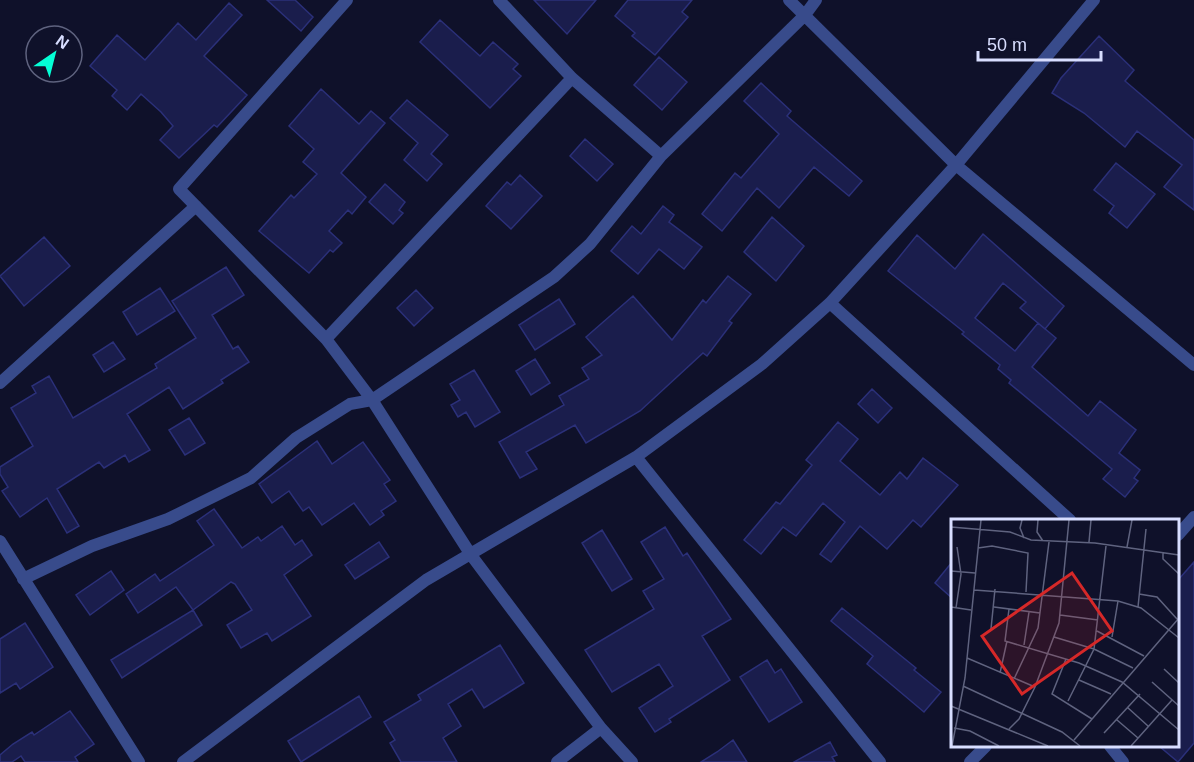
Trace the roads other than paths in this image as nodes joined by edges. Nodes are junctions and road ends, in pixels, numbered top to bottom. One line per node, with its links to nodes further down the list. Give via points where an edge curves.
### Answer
1 (347, 0): 10 (street, via 179,189)
2 (499, 0): 7 (street)
3 (789, 0): 6 (street)
4 (816, 0): 6 (street)
5 (1094, 0): 9 (street)
6 (805, 15): 8 (street); 9 (street)
7 (572, 78): 8 (street); 12 (street)
8 (661, 156): 15 (street, via 590,244 554,277)
9 (956, 165): 11 (street); 13 (street)
10 (196, 206): 12 (street); 14 (street)
11 (830, 303): 16 (street, via 762,364); 18 (street)
12 (326, 339): 15 (street)
13 (1194, 364)
14 (0, 383)
15 (372, 400): 21 (street); 22 (street, via 350,404 296,438 251,478 168,519 92,546)
16 (636, 457): 21 (street); 30 (street)
17 (1194, 517): 19 (street)
18 (1069, 519)
19 (1179, 534)
20 (0, 541): 22 (street)
21 (471, 555): 23 (street); 27 (street, via 417,586)
22 (23, 579): 26 (street)
23 (600, 728): 28 (street); 29 (street)
24 (985, 747): 31 (street)
25 (1111, 747): 32 (street)
26 (139, 762)
27 (183, 762)
28 (557, 762)
29 (632, 762)
30 (880, 762)
31 (970, 762)
32 (1123, 762)

